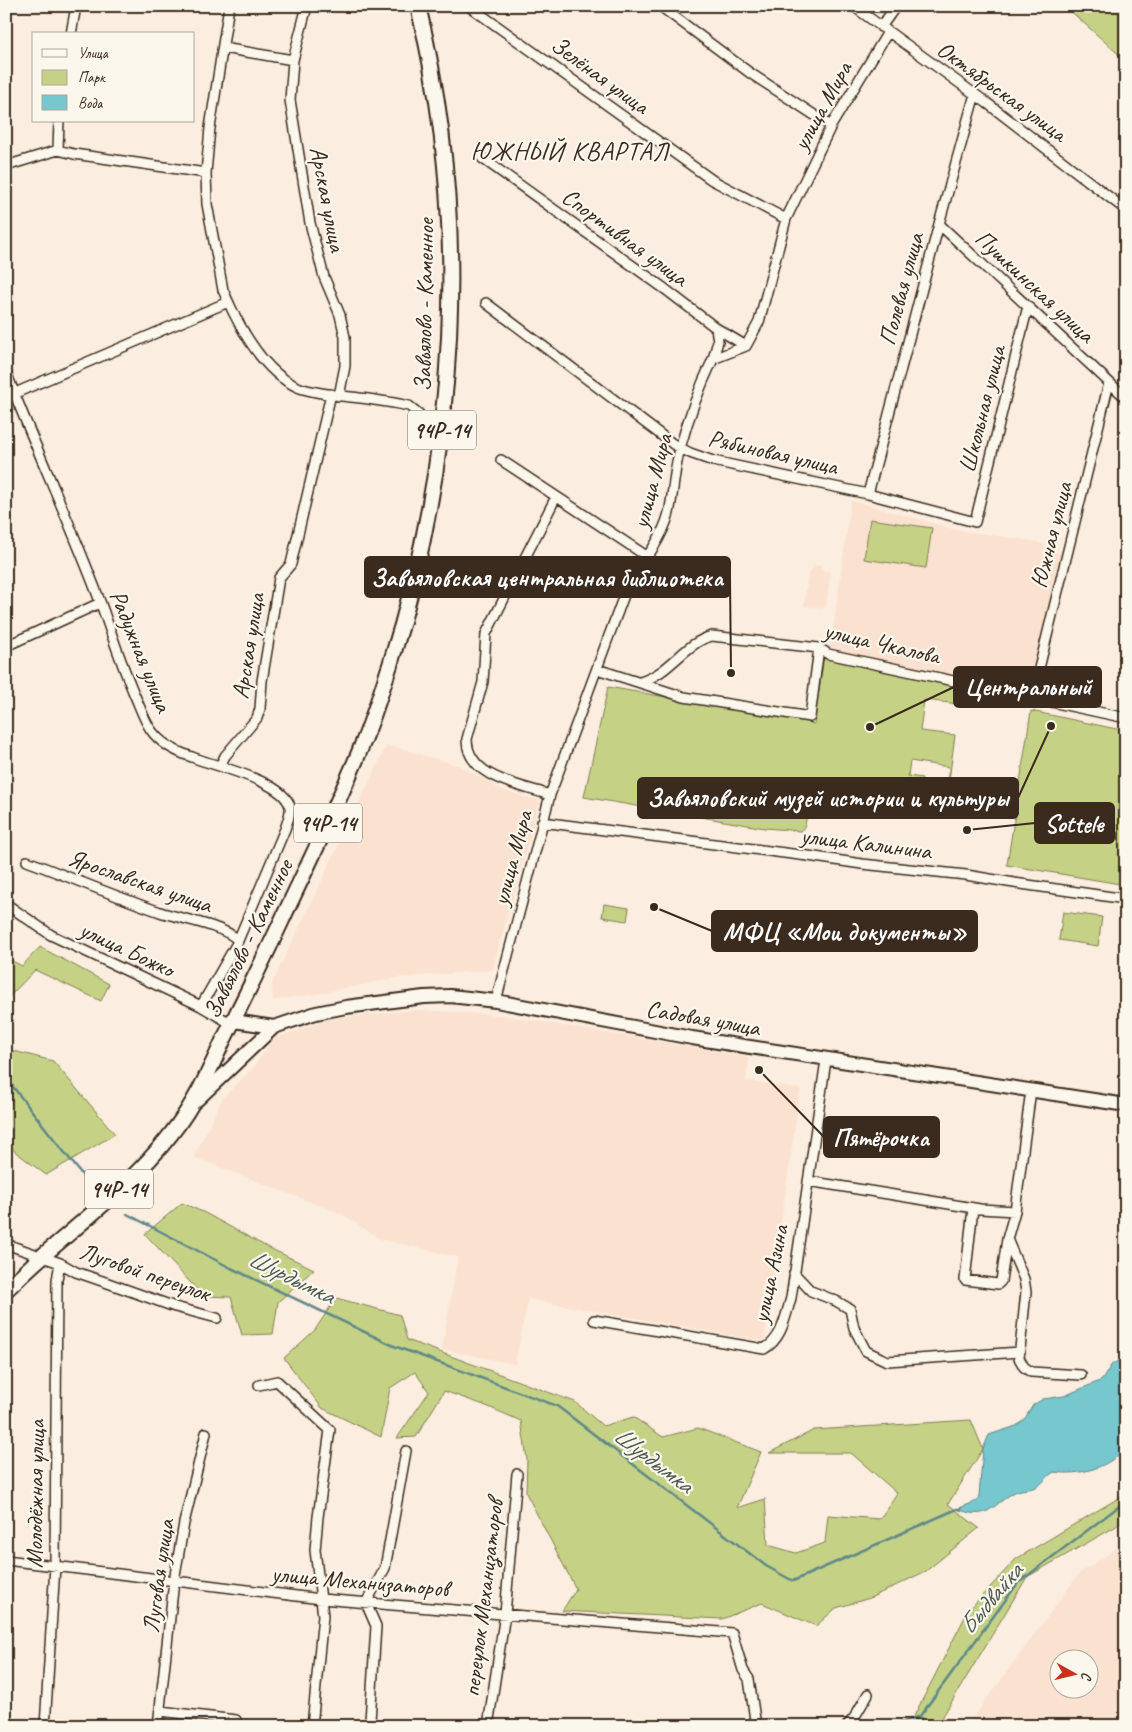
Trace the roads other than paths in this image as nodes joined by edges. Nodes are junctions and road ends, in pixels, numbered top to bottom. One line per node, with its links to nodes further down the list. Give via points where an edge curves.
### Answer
1 (76, 6): 10 (street)
2 (229, 6): 11 (street)
3 (307, 6): 12 (street, Арская улица)
4 (418, 6): 57 (main road, Завьялово - Каменное / 94Р-14, via 440,123 451,270 448,373 426,533 405,618 363,743)
5 (469, 6): 21 (street, Зелёная улица, via 712,180)
6 (660, 6): 15 (street, via 750,73)
7 (853, 6): 9 (street, Октябрьская улица)
8 (896, 6): 9 (street, улица Мира)
9 (885, 30): 13 (street, Октябрьская улица); 15 (street, улица Мира)
10 (71, 32)
11 (223, 48): 12 (street); 19 (street)
12 (293, 60): 31 (street, Арская улица, via 290,100 310,223 324,277 345,336 345,366)
13 (976, 94): 20 (street, Октябрьская улица); 22 (street, Полевая улица)
14 (59, 122): 16 (street)
15 (831, 126): 21 (street, улица Мира)
16 (58, 150): 18 (street); 19 (street)
17 (482, 158): 26 (street, Спортивная улица)
18 (6, 166)
19 (206, 173): 23 (street, via 208,212)
20 (1126, 210)
21 (786, 219): 27 (street, улица Мира, via 759,322)
22 (939, 224): 25 (street, Пушкинская улица); 37 (street, Полевая улица)
23 (228, 302): 31 (street, via 244,332 277,374 300,388); 32 (street)
24 (486, 304): 35 (street, Рябиновая улица)
25 (1028, 306): 30 (street, Пушкинская улица); 39 (street, Школьная улица)
26 (716, 328): 27 (street, Спортивная улица); 28 (street, улица Мира, via 718,341)
27 (746, 346): 28 (street)
28 (714, 359): 35 (street, улица Мира, via 697,393)
29 (6, 372): 32 (street, Радужная улица)
30 (1109, 383): 33 (street, Пушкинская улица); 46 (street, Южная улица)
31 (335, 395): 34 (street, via 409,406); 48 (street, Арская улица, via 291,564 279,578 257,718)
32 (10, 396): 41 (street, Радужная улица)
33 (1126, 398)
34 (419, 414)
35 (680, 447): 37 (street, Рябиновая улица, via 713,461); 40 (street, улица Мира, via 668,514)
36 (501, 460): 38 (street)
37 (868, 494): 39 (street, Рябиновая улица)
38 (556, 496): 40 (street); 49 (street, via 486,634 483,682 467,739 470,756 480,768 511,783)
39 (975, 522)
40 (648, 557): 44 (street, улица Мира, via 630,579)
41 (100, 603): 42 (street); 48 (street, Радужная улица, via 122,666 151,731 176,750)
42 (6, 646)
43 (819, 648): 45 (street, улица Чкалова, via 712,636 696,642 664,670); 45 (street, via 810,717 684,697); 46 (street, улица Чкалова, via 828,654)
44 (597, 669): 45 (street); 49 (street, улица Мира)
45 (640, 682)
46 (1032, 697): 47 (street, улица Чкалова)
47 (1126, 718)
48 (220, 766): 54 (street, Радужная улица, via 277,790 290,807 285,829)
49 (550, 795): 50 (street, улица Мира)
50 (542, 822): 52 (street, улица Калинина); 55 (street, улица Мира)
51 (27, 861): 54 (street, Ярославская улица, via 155,910 219,930)
52 (1126, 898)
53 (6, 904): 56 (street, улица Божко, via 51,935)
54 (238, 940): 56 (street, Радужная улица)
55 (496, 1001): 58 (street, Садовая улица, via 450,996 394,1000 316,1013); 59 (street, Садовая улица)
56 (200, 1006): 57 (street, улица Божко, via 225,1020)
57 (234, 1021): 58 (street); 61 (main road, Завьялово - Каменное / 94Р-14)
58 (274, 1026): 61 (street)
59 (826, 1060): 60 (street, Садовая улица); 63 (street, улица Азина)
60 (1032, 1090): 62 (street, Садовая улица); 65 (street)
61 (192, 1105): 68 (main road, Завьялово - Каменное / 94Р-14, via 150,1159)
62 (1126, 1105)
63 (808, 1181): 64 (street); 70 (street, улица Азина)
64 (973, 1208): 65 (street); 66 (street, via 965,1280 998,1284)
65 (1015, 1212): 66 (street)
66 (1007, 1239): 74 (street, via 1024,1279 1026,1292)
67 (6, 1244): 68 (street, Луговой переулок)
68 (43, 1256): 69 (street, Луговой переулок); 71 (main road, Завьялово - Каменное / 94Р-14)
69 (60, 1262): 72 (street, Луговой переулок, via 97,1280); 81 (street, Молодёжная улица, via 57,1280)
70 (794, 1273): 73 (street, улица Азина, via 791,1298 781,1330 772,1345 764,1349); 74 (street, via 811,1291 850,1309 854,1328 866,1351 887,1361)
71 (6, 1290)
72 (217, 1318)
73 (594, 1320)
74 (1020, 1352): 75 (street, via 1019,1358 1031,1372)
75 (1082, 1375)
76 (259, 1385): 83 (street, via 277,1381 330,1430 315,1550)
77 (206, 1434): 82 (street, Луговая улица, via 184,1523)
78 (406, 1451): 84 (street, via 384,1568)
79 (517, 1474): 85 (street, переулок Механизаторов)
80 (6, 1560): 81 (street, улица Механизаторов)
81 (55, 1566): 82 (street, улица Механизаторов); 90 (street, Молодёжная улица)
82 (174, 1581): 83 (street, улица Механизаторов); 87 (street, Луговая улица)
83 (321, 1599): 84 (street, улица Механизаторов); 92 (street, via 323,1616)
84 (366, 1603): 85 (street, улица Механизаторов); 89 (street, via 376,1626)
85 (505, 1614): 93 (street, переулок Механизаторов); 94 (street, улица Механизаторов, via 732,1633 743,1670 749,1679)
86 (868, 1694): 95 (street)
87 (160, 1711): 88 (street); 91 (street, Луговая улица)
88 (236, 1720)
89 (370, 1721)
90 (45, 1726)
91 (158, 1726)
92 (312, 1726)
93 (488, 1726)
94 (756, 1726)
95 (847, 1726)

